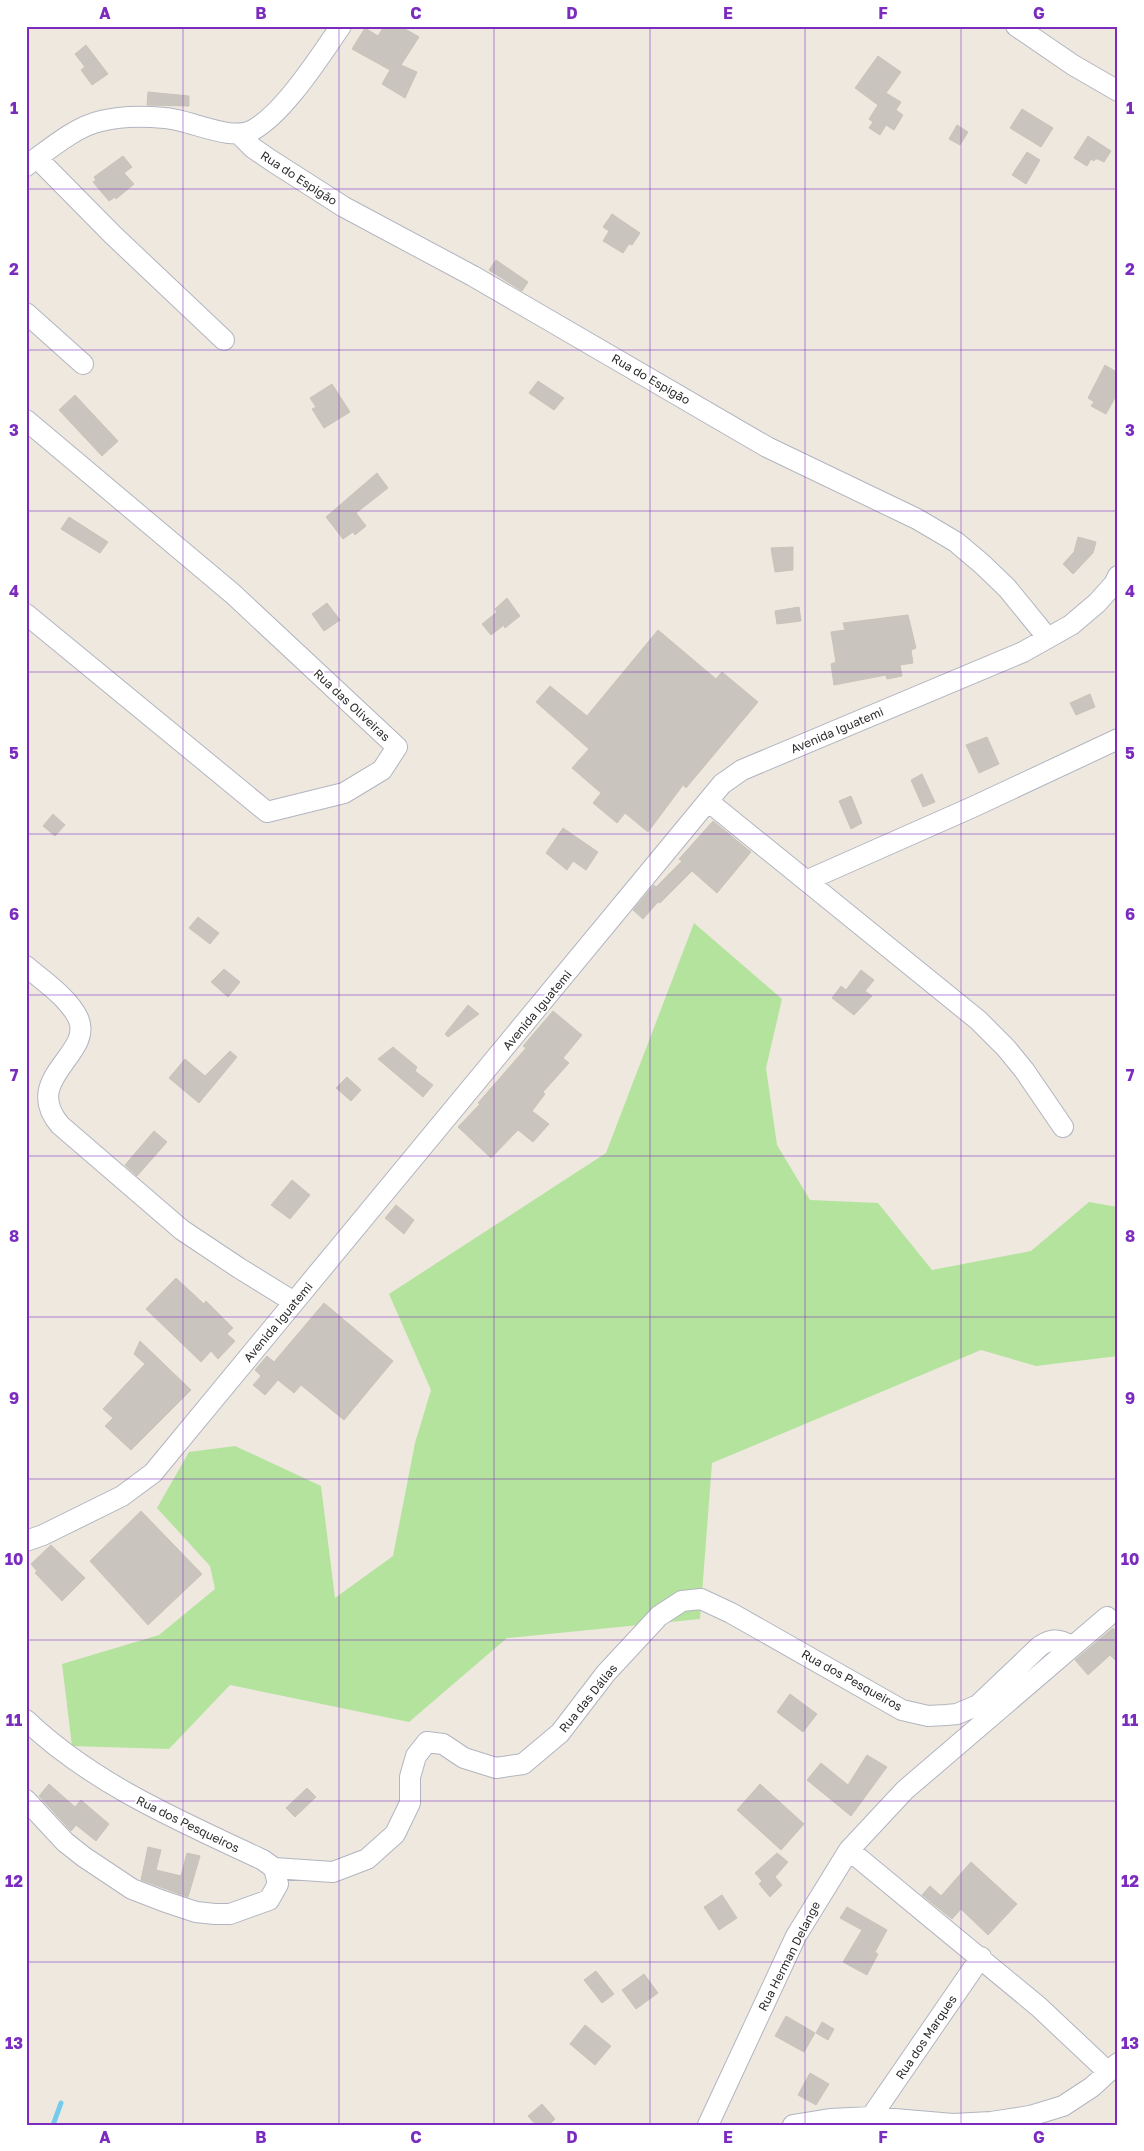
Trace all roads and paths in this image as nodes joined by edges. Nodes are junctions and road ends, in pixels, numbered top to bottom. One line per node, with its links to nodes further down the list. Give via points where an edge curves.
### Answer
1 (341, 26): 4 (street, via 288,98 253,130)
2 (1016, 26): 3 (street)
3 (1118, 91)
4 (240, 135): 5 (street, via 188,121 116,118 82,128); 12 (street, Rua do Espigão, via 253,148 344,207 473,276 767,447 908,515 956,542 1007,588)
5 (32, 162): 7 (street)
6 (26, 313): 8 (street)
7 (224, 340)
8 (83, 364)
9 (26, 420): 11 (street, Rua das Oliveiras, via 234,594 397,747 382,770 344,793 267,812)
10 (1118, 576): 12 (street, Avenida Iguatemi, via 1097,603 1071,625)
11 (26, 614)
12 (1047, 637): 14 (street, Avenida Iguatemi, via 1023,652 742,770 722,784)
13 (1118, 739): 15 (street)
14 (709, 802): 15 (street); 18 (street, Avenida Iguatemi)
15 (808, 880): 17 (street, via 978,1020 1024,1070)
16 (26, 966): 18 (street, via 71,1008 80,1026 80,1035 51,1083 47,1096 52,1116 182,1230)
17 (1063, 1128)
18 (294, 1302): 19 (street, Avenida Iguatemi, via 153,1473 122,1496)
19 (26, 1541)
20 (731, 1613): 22 (street, Rua dos Pesqueiros, via 902,1710 928,1716 957,1714 978,1705 1049,1640 1061,1640); 26 (street, Rua das Dálias, via 701,1599 682,1601 659,1616 606,1673 560,1733 524,1764 496,1768 464,1758 443,1744 427,1742 416,1756 410,1777 410,1802 395,1834 367,1859 333,1872)
21 (1107, 1617): 22 (street, Rua Herman Delange)
22 (1072, 1646): 25 (street, Rua Herman Delange, via 905,1790)
23 (26, 1720): 26 (street, Rua dos Pesqueiros, via 80,1763 150,1808)
24 (26, 1800): 26 (street, via 65,1842 132,1889 196,1912 230,1914 269,1900 278,1884)
25 (849, 1850): 27 (street); 30 (street, Rua Herman Delange, via 796,1936)
26 (274, 1868)
27 (981, 1957): 28 (street); 29 (street, Rua dos Marques)
28 (1113, 2068): 29 (street, via 1063,2106 1030,2116 953,2124)
29 (871, 2117): 31 (street)
30 (708, 2125)
31 (793, 2125)

